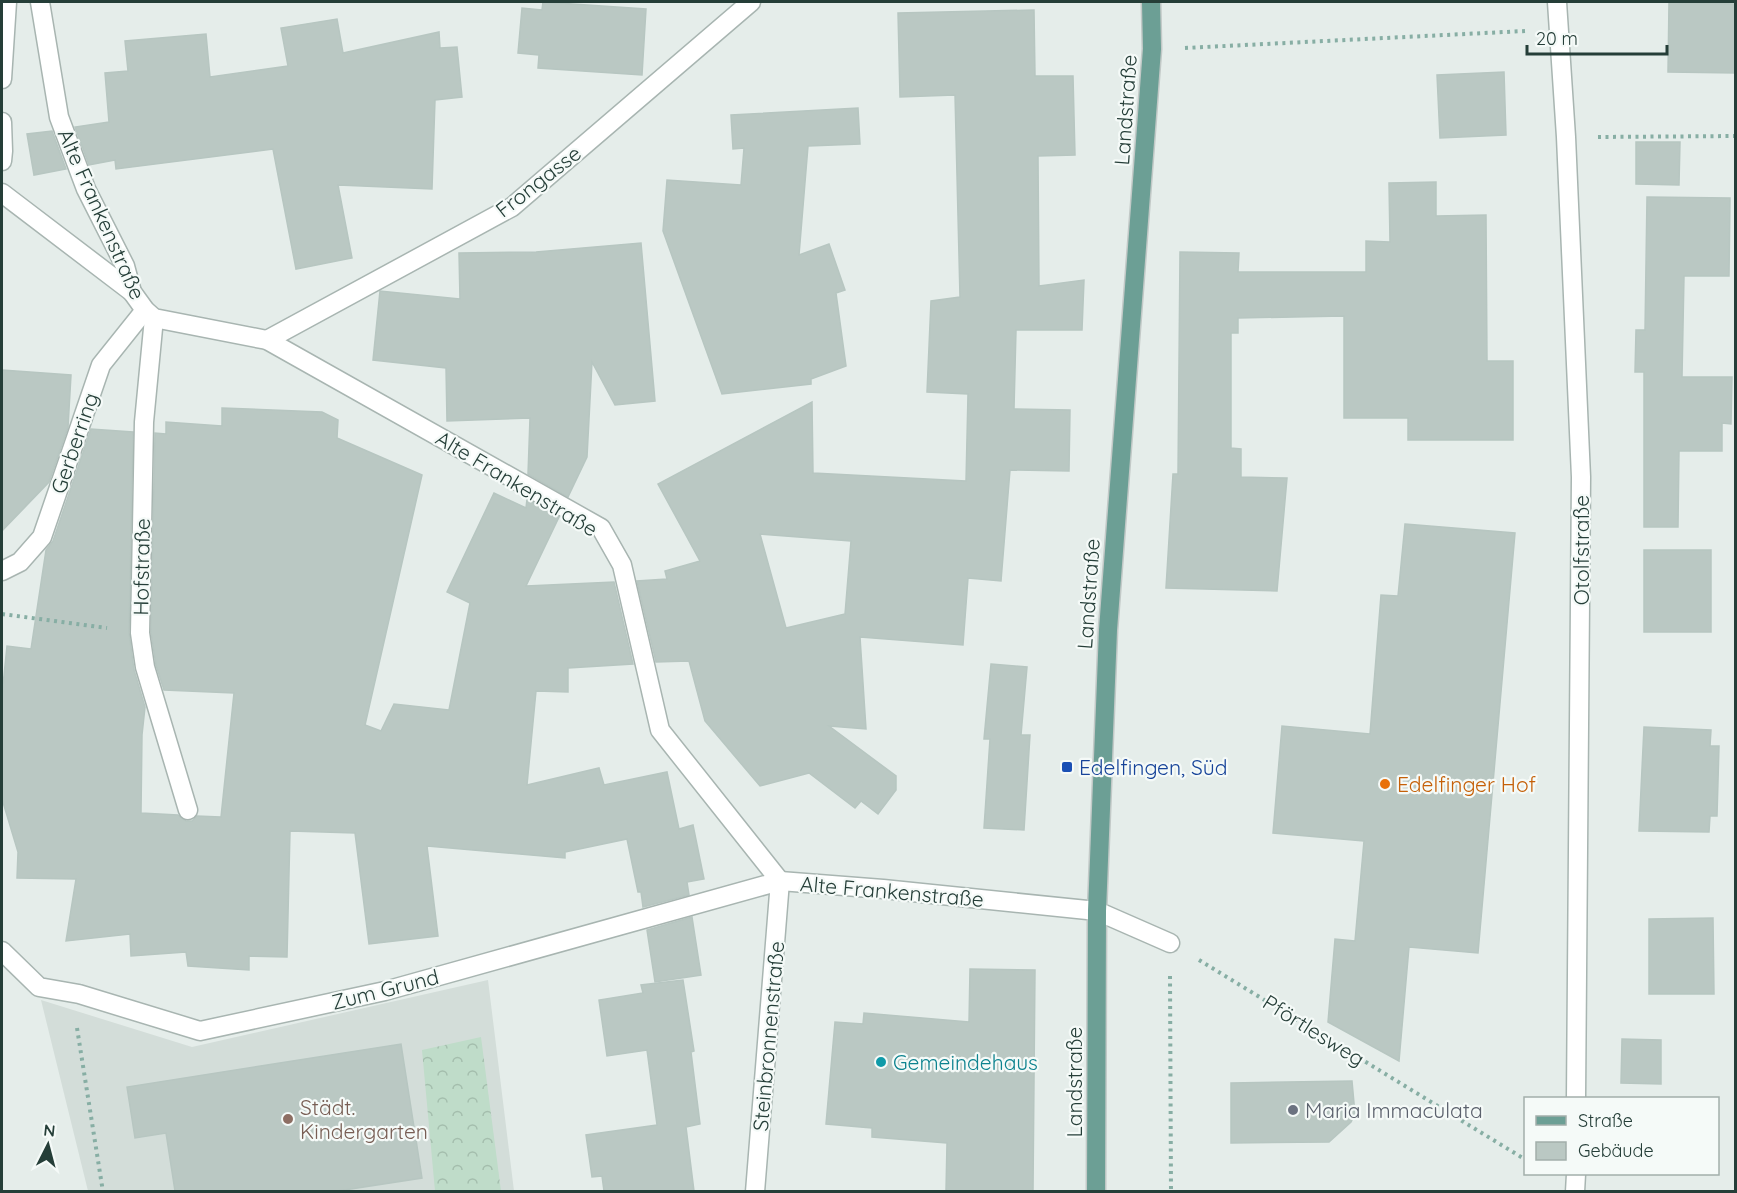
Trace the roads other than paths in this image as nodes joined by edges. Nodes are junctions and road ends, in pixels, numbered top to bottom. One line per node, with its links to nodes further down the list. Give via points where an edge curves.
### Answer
1 (7, 2): 6 (street)
2 (40, 2): 10 (street, Alte Frankenstraße, via 59,117 86,189 125,267)
3 (751, 2): 12 (street, Frongasse, via 512,207)
4 (1151, 2): 16 (main road, Landstraße, via 1152,50 1107,630)
5 (1557, 2): 19 (street, Otolfstraße, via 1581,477)
6 (2, 79)
7 (2, 122): 8 (street)
8 (2, 162)
9 (2, 193): 10 (street)
10 (132, 292): 11 (street, Alte Frankenstraße)
11 (149, 314): 12 (street, Alte Frankenstraße); 13 (street, Gerberring, via 101,365 42,537 20,562); 14 (street, Hofstraße, via 140,633 145,667)
12 (267, 340): 15 (street, Alte Frankenstraße, via 602,528 622,566 660,730)
13 (2, 571)
14 (188, 810)
15 (780, 880): 16 (street, Alte Frankenstraße); 18 (street, Zum Grund, via 386,991 200,1031 79,993 39,987); 20 (street, Steinbronnenstraße)
16 (1097, 911): 17 (street); 21 (main road, Landstraße)
17 (1170, 943)
18 (2, 951)
19 (1576, 1097)
20 (755, 1191)
21 (1096, 1191)

